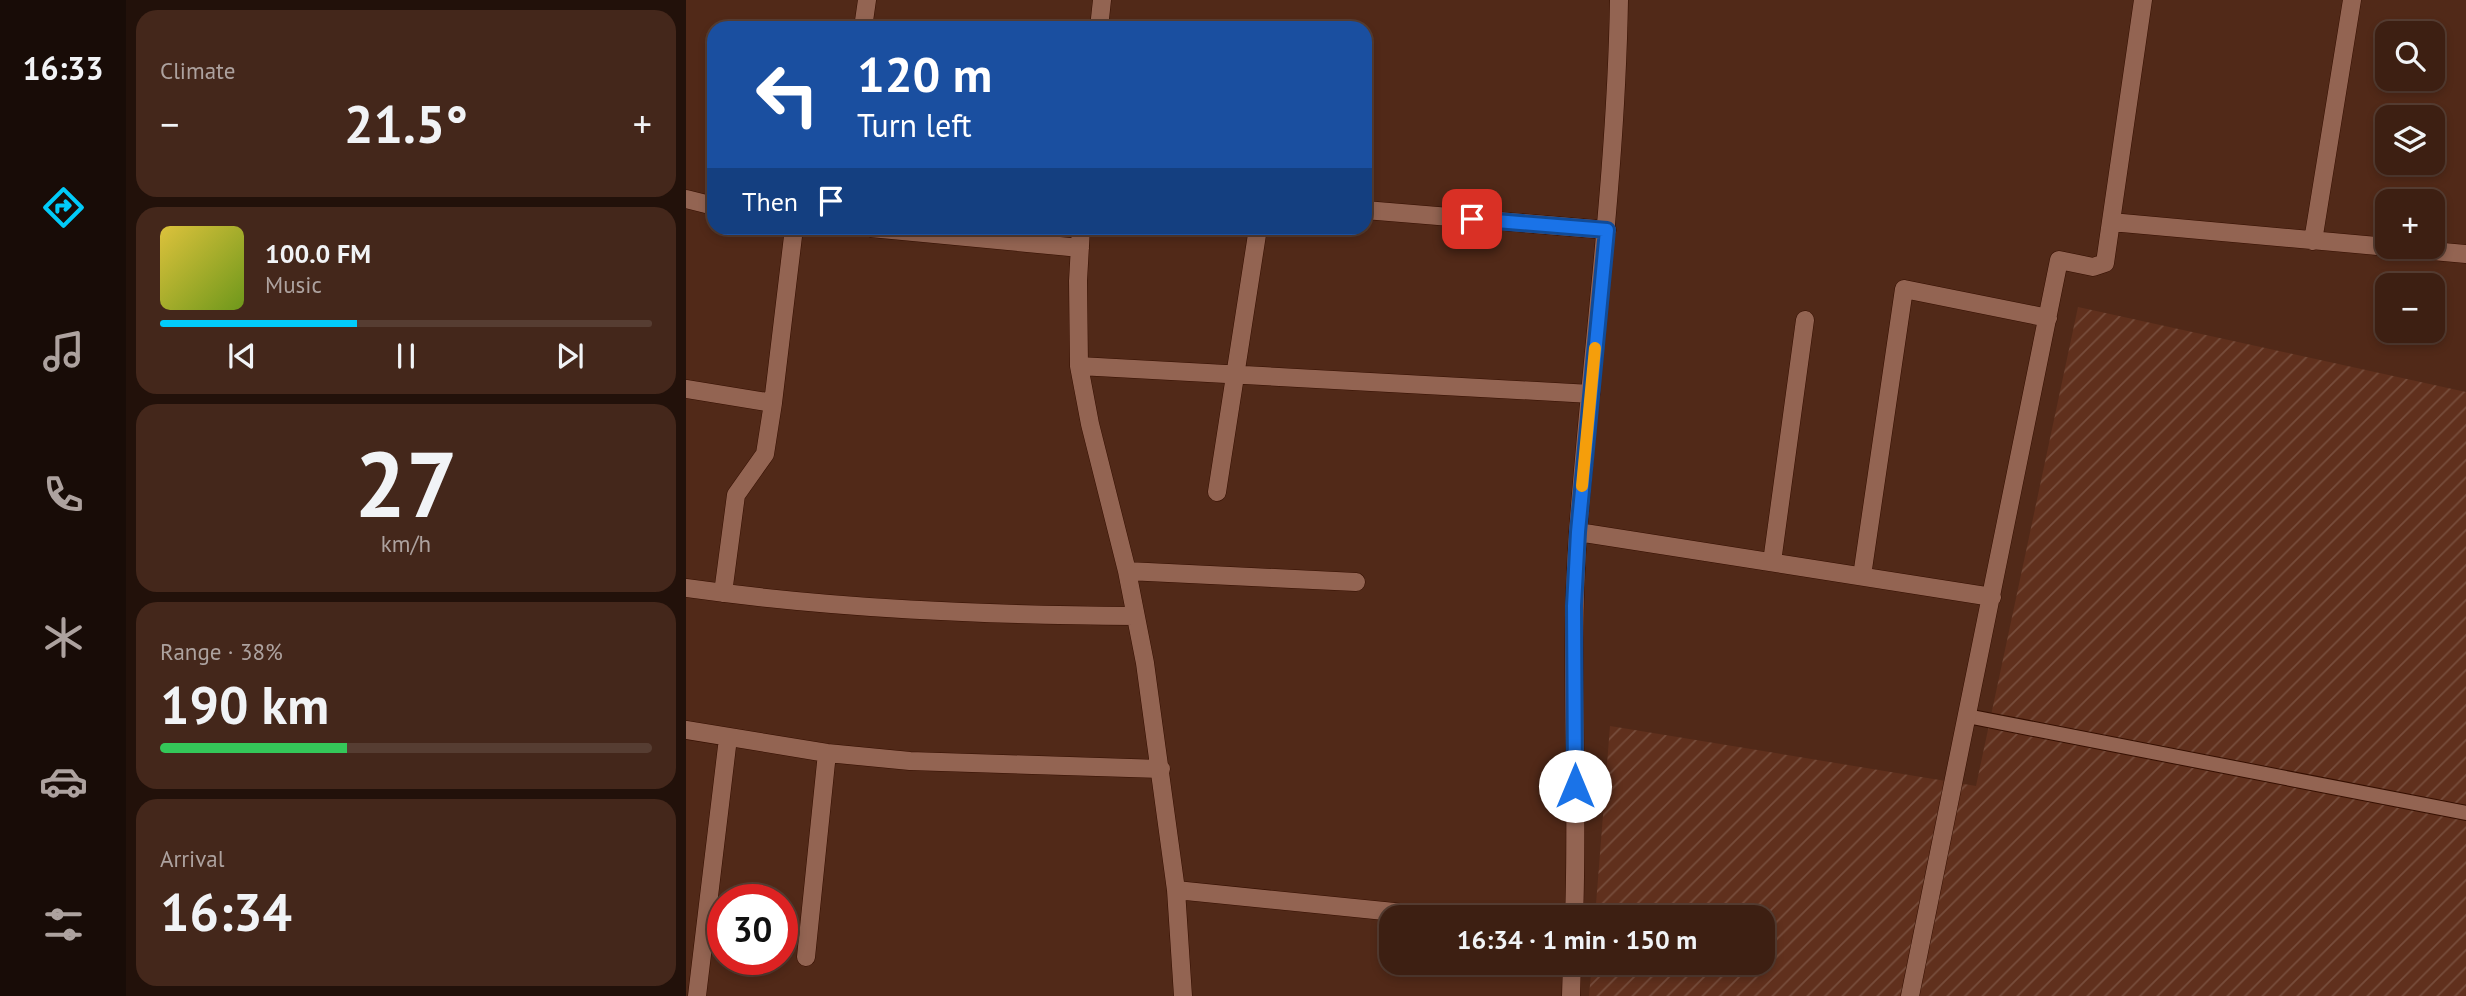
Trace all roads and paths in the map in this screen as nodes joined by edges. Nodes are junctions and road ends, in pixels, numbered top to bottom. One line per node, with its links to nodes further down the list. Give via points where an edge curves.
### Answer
1 (867, 0): 6 (street)
2 (1102, 0): 7 (street)
3 (1619, 0): 12 (street)
4 (2143, 0): 11 (street)
5 (2352, 0): 17 (street)
6 (864, 21)
7 (1100, 21)
8 (686, 199): 9 (street)
9 (707, 204)
10 (1372, 211): 12 (street)
11 (2111, 222): 17 (street); 20 (street, via 2105,264 2093,267 2059,260)
12 (1607, 230): 25 (street)
13 (793, 235): 26 (street)
14 (944, 235): 18 (street)
15 (1081, 235): 18 (street)
16 (1257, 235): 23 (street)
17 (2313, 241): 19 (street)
18 (1080, 248): 22 (street)
19 (2466, 254)
20 (2048, 318): 31 (street, via 1904,289); 35 (street)
21 (1805, 320): 29 (street)
22 (1079, 366): 23 (street); 30 (street)
23 (1236, 374): 25 (street); 27 (street)
24 (686, 389): 26 (street)
25 (1591, 394): 28 (street)
26 (773, 403): 34 (street, via 765,454 736,495)
27 (1217, 492)
28 (1578, 532): 29 (street); 44 (street)
29 (1772, 562): 31 (street)
30 (1127, 571): 32 (street); 36 (street)
31 (1861, 576): 35 (street)
32 (1356, 582)
33 (686, 588): 34 (street)
34 (723, 593): 36 (street, via 971,614)
35 (1992, 597): 37 (street)
36 (1135, 616): 41 (street)
37 (1967, 716): 42 (lane); 51 (street)
38 (686, 730): 39 (street)
39 (728, 738): 40 (street); 48 (street)
40 (827, 753): 41 (street, via 910,761); 46 (street)
41 (1161, 769): 43 (street)
42 (2466, 813)
43 (1175, 890): 45 (street); 49 (street)
44 (1574, 905)
45 (1379, 910)
46 (806, 957)
47 (1572, 975): 50 (street)
48 (697, 996)
49 (1183, 996)
50 (1571, 996)
51 (1910, 996)

